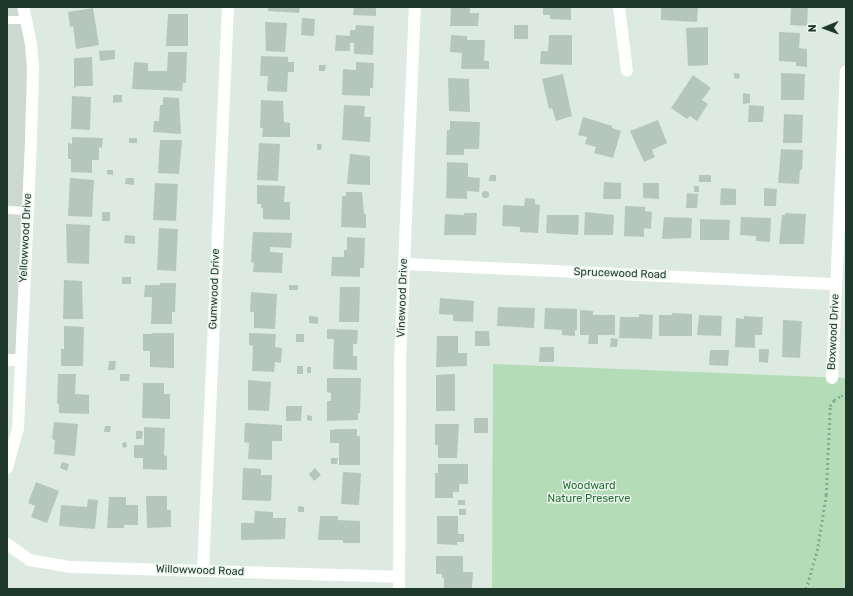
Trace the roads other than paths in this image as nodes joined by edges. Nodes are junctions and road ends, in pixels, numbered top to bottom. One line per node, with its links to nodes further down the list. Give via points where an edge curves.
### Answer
1 (23, 7): 6 (street, Yellowwood Drive)
2 (228, 7): 18 (street, Gumwood Drive)
3 (416, 7): 11 (street, Vinewood Drive)
4 (619, 7): 7 (street)
5 (7, 20): 6 (lane)
6 (26, 20): 10 (street, Yellowwood Drive, via 33,68)
7 (627, 71)
8 (846, 71): 12 (street, Boxwood Drive)
9 (7, 210): 10 (lane)
10 (27, 211): 14 (street, Yellowwood Drive)
11 (404, 264): 12 (street, Sprucewood Road); 19 (street, Vinewood Drive, via 400,362)
12 (836, 284): 15 (street, Boxwood Drive)
13 (7, 360): 14 (street)
14 (20, 360): 16 (street, Yellowwood Drive, via 18,428)
15 (832, 378)
16 (7, 468)
17 (7, 544): 18 (street, Willowwood Road, via 30,560 70,567)
18 (203, 570): 19 (street, Willowwood Road)
19 (399, 583)

